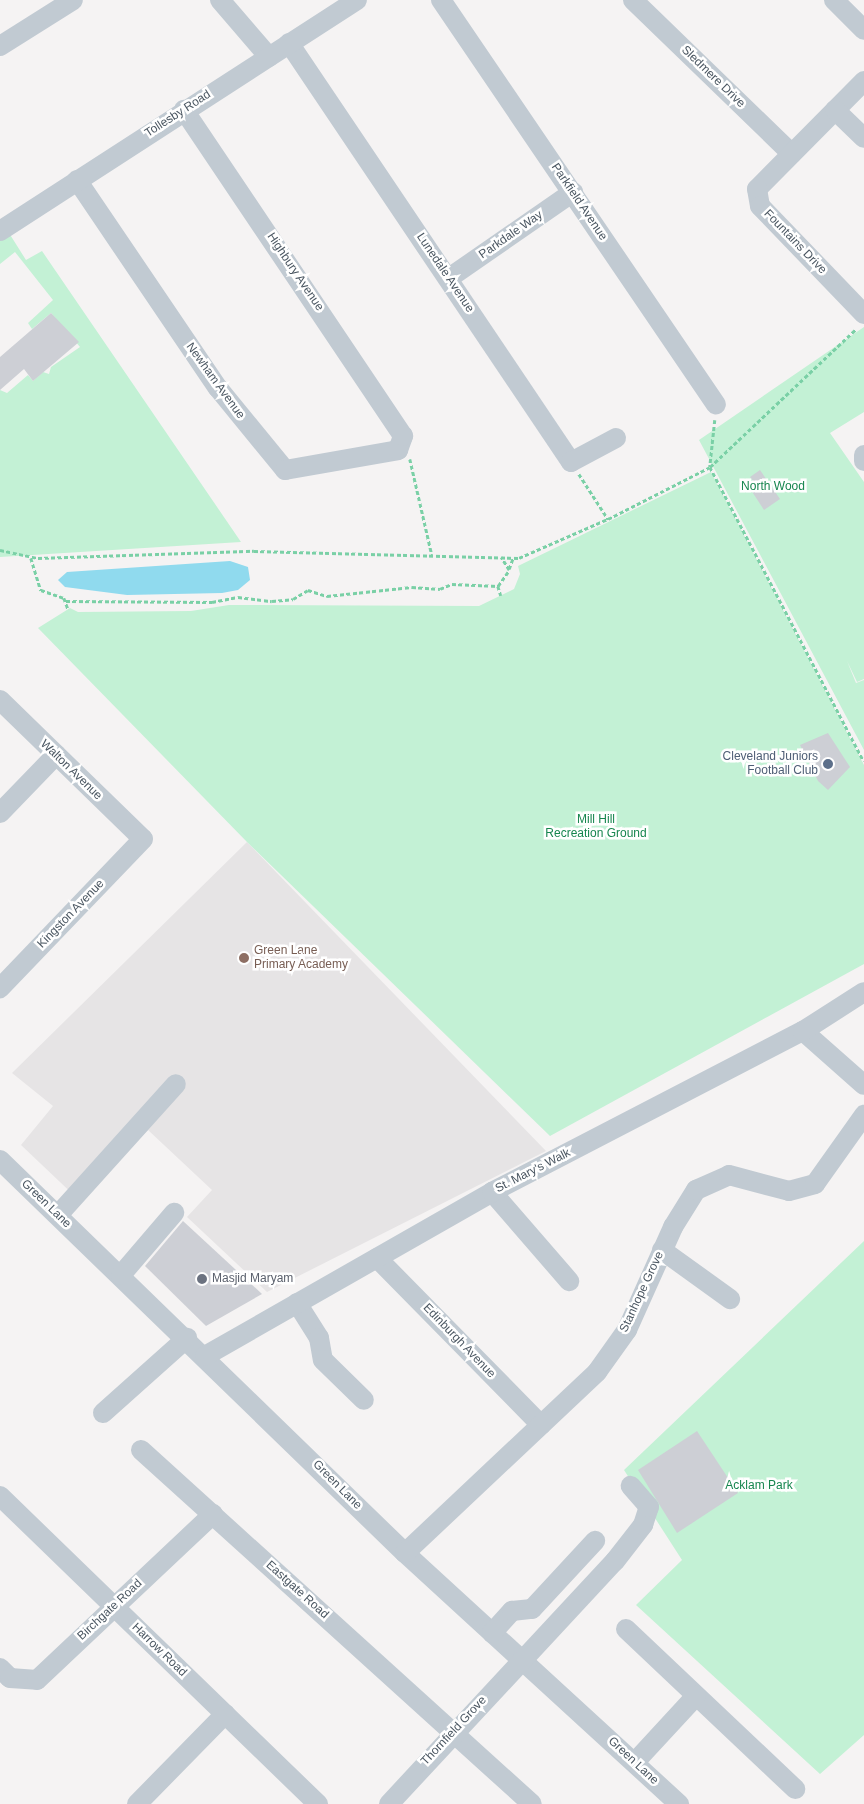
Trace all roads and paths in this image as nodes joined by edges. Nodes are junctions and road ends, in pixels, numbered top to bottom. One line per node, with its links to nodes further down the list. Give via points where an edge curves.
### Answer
1 (73, 0): 9 (street)
2 (220, 0): 10 (street)
3 (357, 0): 8 (street, Tollesby Road)
4 (441, 0): 17 (street, Parkfield Avenue)
5 (634, 0): 15 (street, Sledmere Drive)
6 (834, 0): 7 (street)
7 (864, 30)
8 (289, 43): 10 (street, Tollesby Road); 19 (street, Lunedale Avenue)
9 (0, 46)
10 (269, 57): 12 (street, Tollesby Road)
11 (864, 81): 13 (street, Fountains Drive)
12 (184, 110): 16 (street, Tollesby Road); 22 (street, Highbury Avenue)
13 (835, 110): 14 (street); 15 (street, Fountains Drive)
14 (864, 138)
15 (792, 154): 20 (street, Fountains Drive, via 757,189 760,206)
16 (78, 180): 18 (street, Tollesby Road); 22 (street, Newham Avenue, via 218,388 285,470 398,450)
17 (573, 192): 19 (street, Parkdale Way); 21 (street, Parkfield Avenue)
18 (0, 231)
19 (449, 278): 27 (street, Lunedale Avenue)
20 (862, 319): 28 (path)
21 (716, 404): 28 (path)
22 (403, 436)
23 (616, 438): 27 (street)
24 (864, 455): 25 (street)
25 (864, 461)
26 (412, 462): 31 (path)
27 (571, 462): 29 (path)
28 (710, 467): 29 (path); 42 (path)
29 (608, 520): 34 (path, via 538,552)
30 (0, 550): 32 (path)
31 (432, 555): 32 (path, via 254,550); 33 (path)
32 (30, 557): 38 (path, via 41,590)
33 (501, 557): 34 (path); 35 (path)
34 (513, 558): 35 (path)
35 (509, 570): 36 (path)
36 (498, 586): 37 (path); 38 (path, via 452,584 440,589 412,587 327,596 308,590 293,599 272,600 238,597 212,602)
37 (501, 596)
38 (66, 601): 39 (path)
39 (68, 609)
40 (0, 700): 41 (street, Walton Avenue)
41 (56, 755): 43 (street); 44 (street, Walton Avenue)
42 (864, 761)
43 (0, 813)
44 (143, 840): 45 (street, Kingston Avenue)
45 (0, 988)
46 (864, 992): 47 (street, St. Mary's Walk)
47 (803, 1031): 49 (street); 52 (street, St. Mary's Walk)
48 (176, 1084): 54 (street)
49 (864, 1085)
50 (864, 1115): 55 (street, Stanhope Grove, via 815,1184 789,1191 729,1175 696,1190)
51 (0, 1160): 54 (street, Green Lane)
52 (492, 1192): 56 (street, St. Mary's Walk); 58 (street)
53 (174, 1213): 57 (street)
54 (58, 1215): 57 (street, Green Lane)
55 (662, 1250): 59 (street); 65 (street, Stanhope Grove, via 627,1330 598,1372)
56 (377, 1258): 60 (street, St. Mary's Walk); 65 (street, Edinburgh Avenue)
57 (121, 1275): 61 (street, Green Lane)
58 (569, 1281)
59 (730, 1299)
60 (297, 1303): 62 (street, St. Mary's Walk); 63 (street, via 319,1338 323,1360)
61 (187, 1338): 62 (street, Green Lane); 64 (street)
62 (205, 1356): 71 (street, Green Lane)
63 (364, 1400)
64 (104, 1412)
65 (541, 1424): 71 (street, Stanhope Grove)
66 (141, 1450): 69 (street, Eastgate Road)
67 (631, 1486): 75 (street, Thornfield Grove, via 646,1501 650,1514 615,1560)
68 (0, 1496): 72 (street, Harrow Road)
69 (213, 1514): 72 (street, Birchgate Road); 79 (street, Eastgate Road)
70 (595, 1541): 74 (street, via 532,1609 512,1611)
71 (405, 1553): 74 (street, Green Lane)
72 (114, 1606): 76 (street, Birchgate Road, via 36,1680 10,1678); 78 (street, Harrow Road)
73 (626, 1629): 77 (street)
74 (492, 1633): 75 (street, Green Lane)
75 (522, 1660): 79 (street, Thornfield Grove); 80 (street, Green Lane)
76 (0, 1668)
77 (696, 1696): 80 (street); 81 (street)
78 (225, 1714): 82 (street); 83 (street, Harrow Road)
79 (452, 1731): 84 (street, Thornfield Grove); 85 (street, Eastgate Road)
80 (635, 1762): 86 (street, Green Lane)
81 (795, 1789)
82 (137, 1804)
83 (318, 1804)
84 (389, 1804)
85 (532, 1804)
86 (679, 1804)

